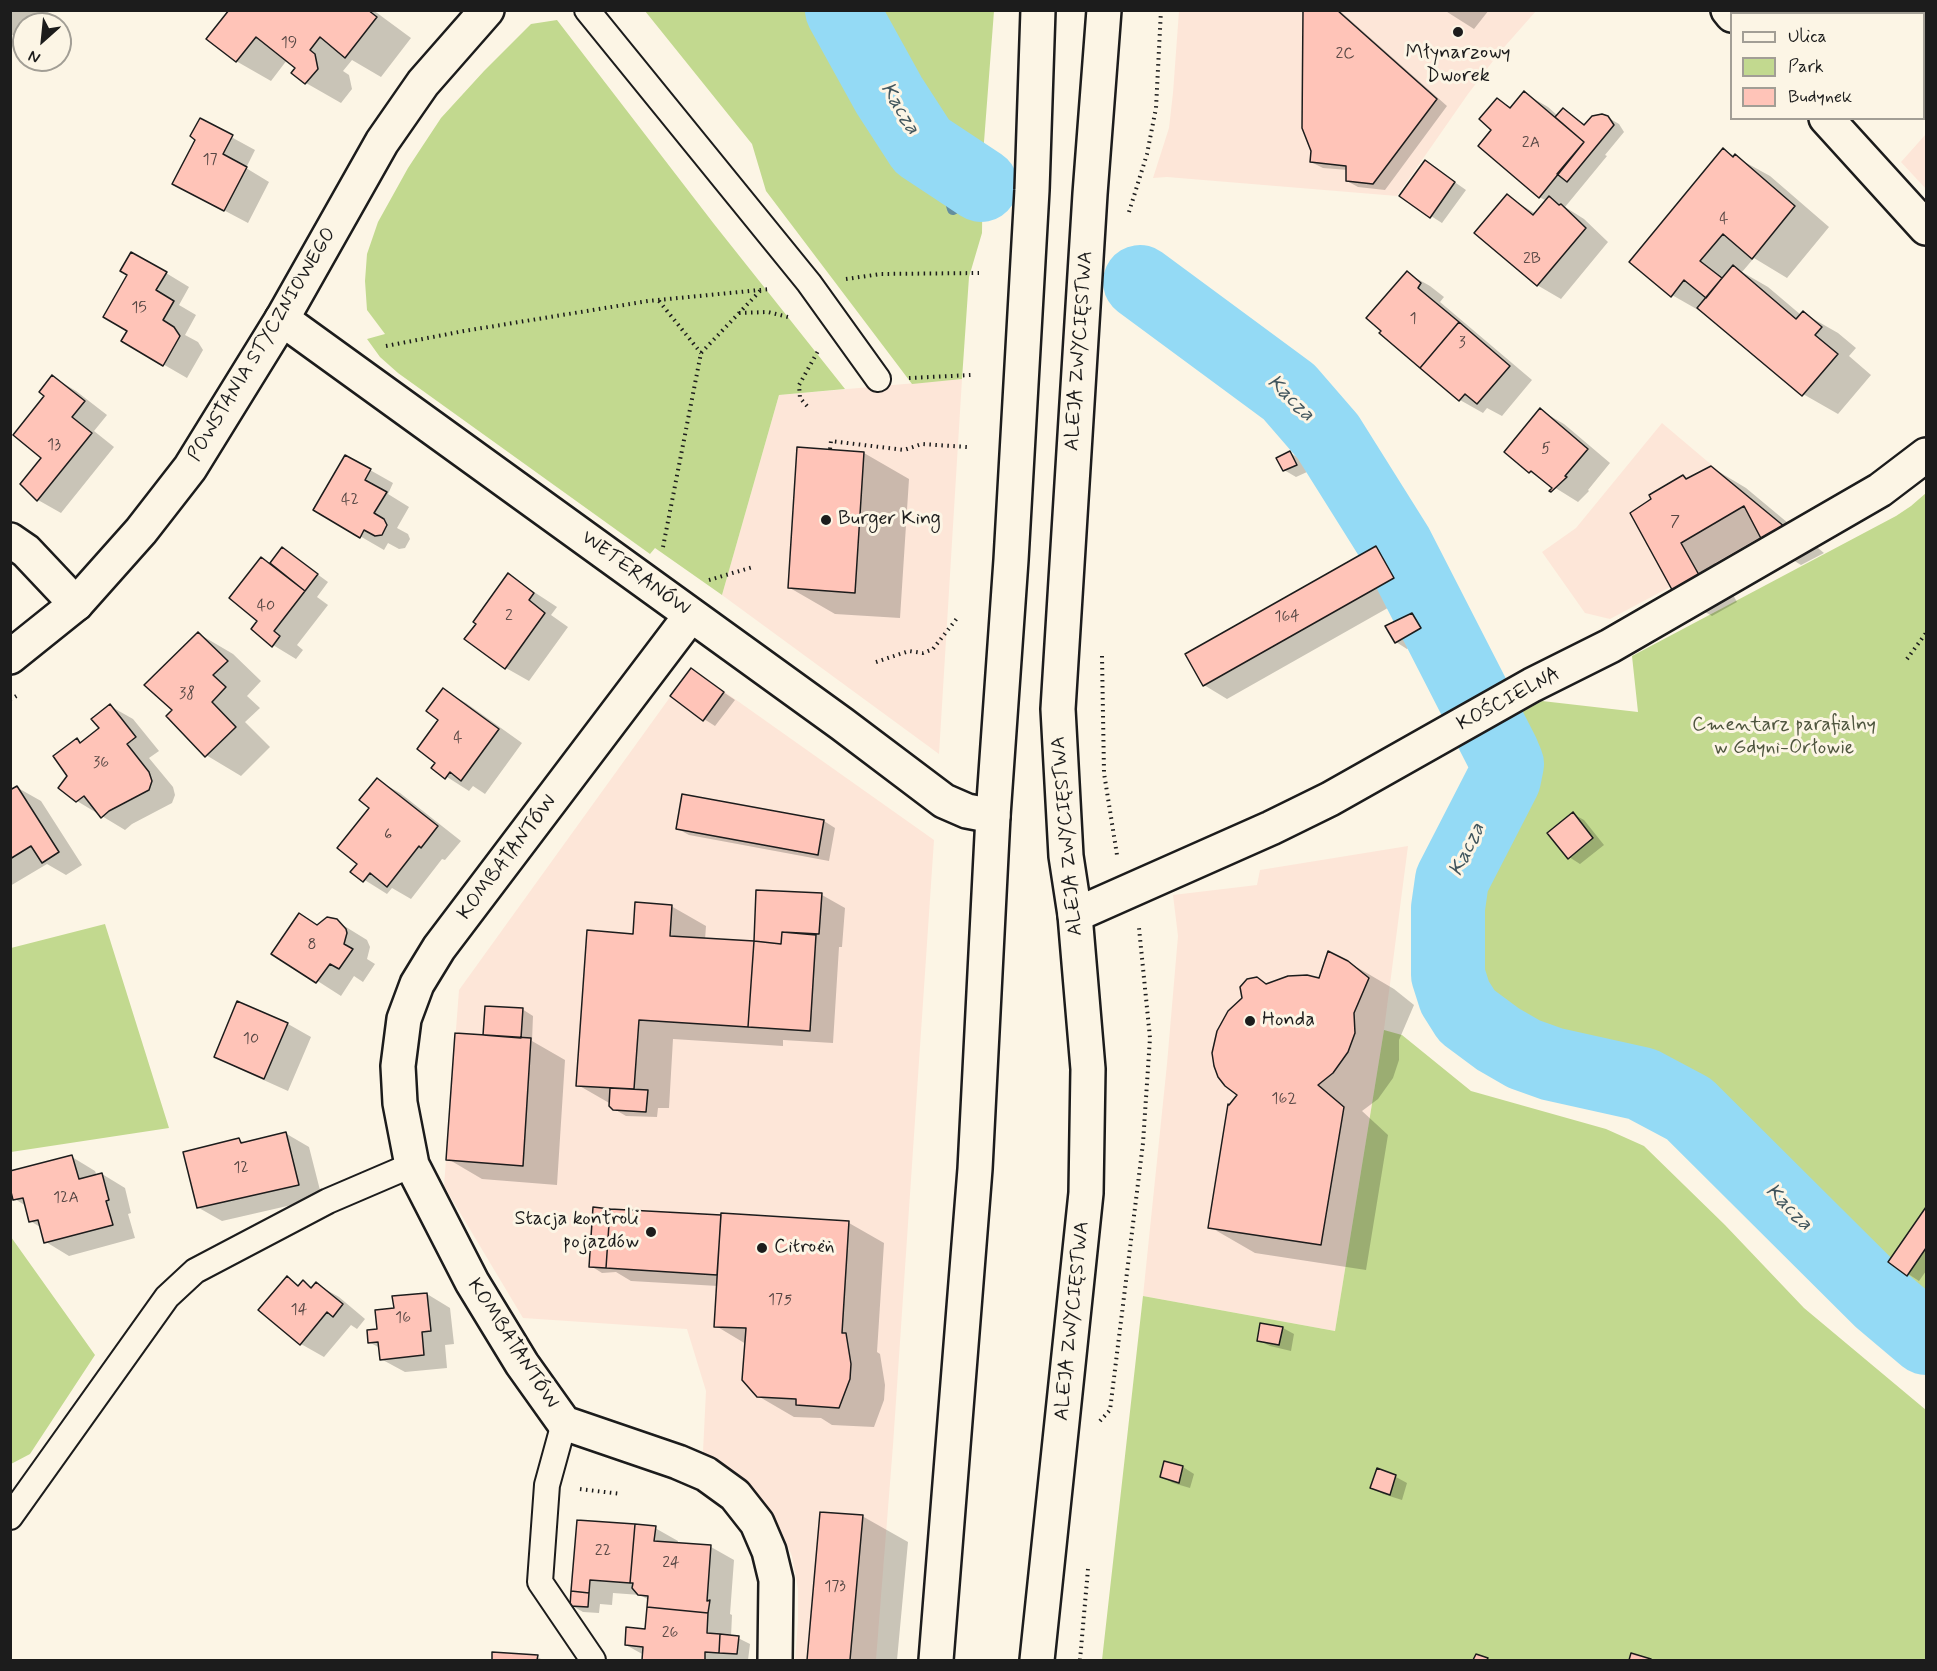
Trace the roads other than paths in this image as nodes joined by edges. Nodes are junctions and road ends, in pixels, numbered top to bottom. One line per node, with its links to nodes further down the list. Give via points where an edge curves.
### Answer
1 (487, 10): 7 (street, POWSTANIA STYCZNIOWEGO, via 423,83 382,142)
2 (587, 10): 8 (lane, via 809,283)
3 (1038, 10): 15 (street, via 1031,202)
4 (1104, 10): 16 (street, ALEJA ZWYCIĘSTWA, via 1058,709 1065,855)
5 (1828, 120): 6 (street)
6 (1926, 228)
7 (282, 319): 12 (street, POWSTANIA STYCZNIOWEGO, via 190,468); 13 (street, WETERANÓW)
8 (878, 379)
9 (1926, 455): 16 (street, KOŚCIELNA, via 1870,496 1610,646 1330,799)
10 (10, 524): 11 (street)
11 (18, 546): 12 (street)
12 (76, 604): 14 (street, POWSTANIA STYCZNIOWEGO)
13 (692, 615): 15 (street, WETERANÓW, via 944,801); 17 (street, KOMBATANTÓW, via 439,948 417,984 404,1019 398,1066 400,1103)
14 (10, 657)
15 (993, 816): 22 (street, via 975,1169)
16 (1075, 915): 23 (street, ALEJA ZWYCIĘSTWA, via 1088,1069 1086,1193)
17 (412, 1165): 18 (street, KOMBATANTÓW, via 472,1282); 19 (lane, via 328,1201 195,1271 166,1297)
18 (564, 1423): 20 (lane, via 547,1485 540,1582); 21 (street, KOMBATANTÓW, via 678,1462 706,1474 735,1496 757,1523 769,1551 776,1580)
19 (10, 1516)
20 (593, 1660)
21 (775, 1660)
22 (936, 1660)
23 (1037, 1660)

